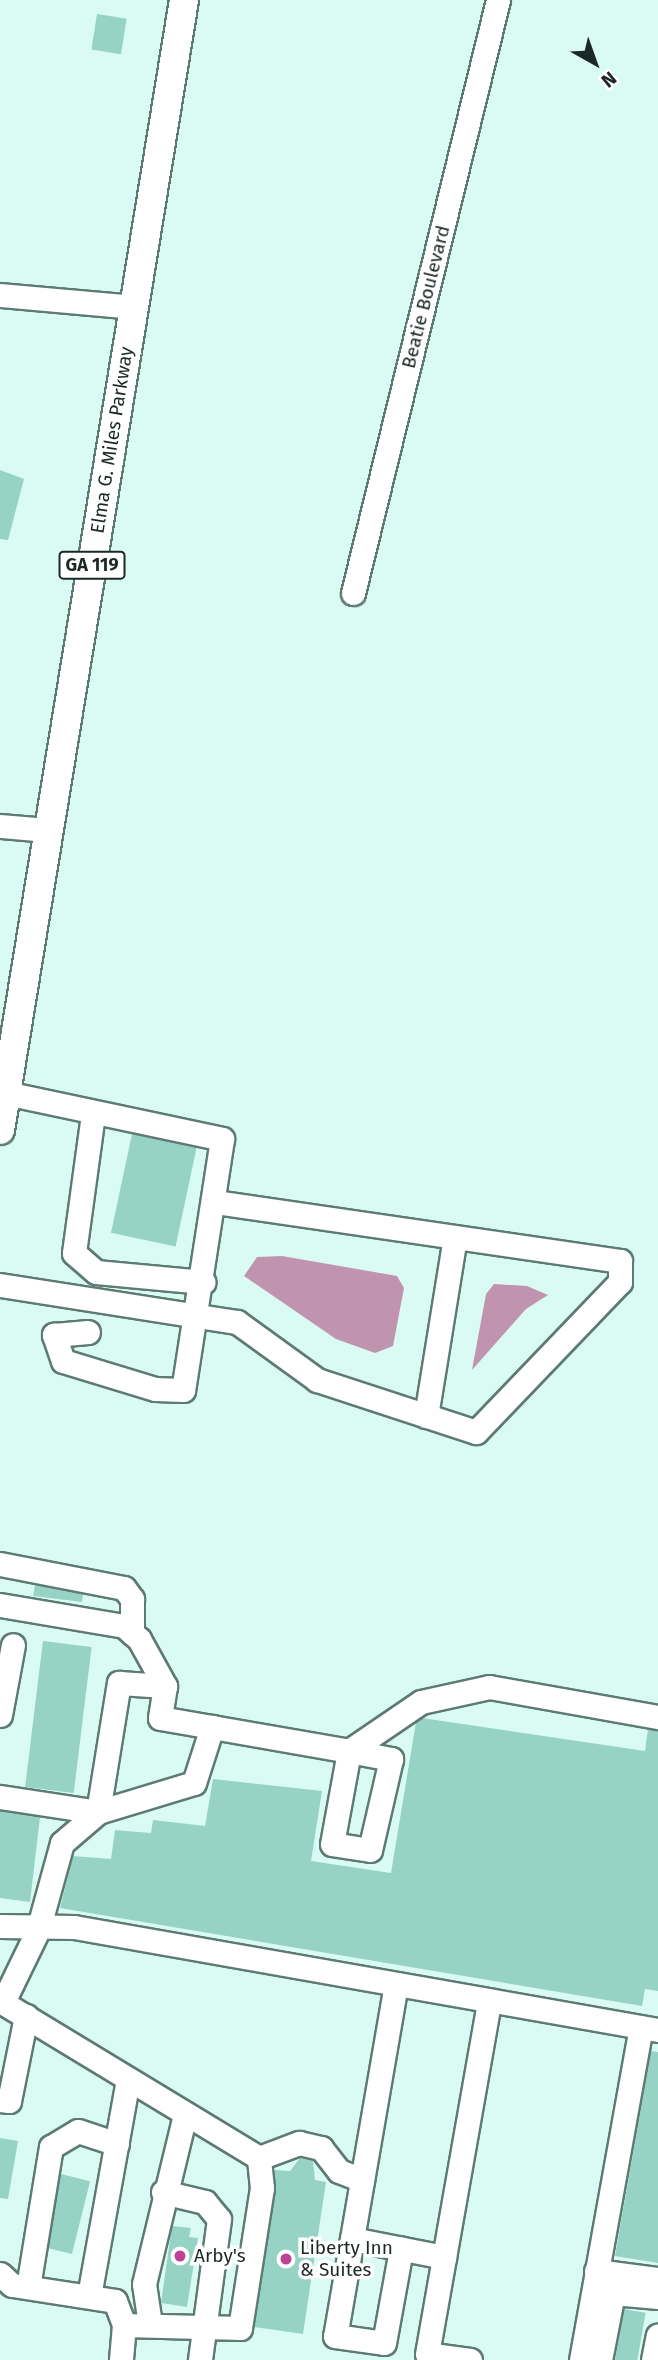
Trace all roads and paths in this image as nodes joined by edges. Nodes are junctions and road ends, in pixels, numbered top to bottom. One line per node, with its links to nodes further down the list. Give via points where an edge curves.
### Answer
1 (184, 0): 4 (main road, Elma G. Miles Parkway / GA 119)
2 (498, 0): 5 (street, Beatie Boulevard)
3 (0, 295): 4 (street)
4 (134, 307): 7 (main road, Elma G. Miles Parkway / GA 119)
5 (354, 593)
6 (0, 826): 7 (street)
7 (48, 830): 8 (main road, Elma G. Miles Parkway / GA 119)
8 (6, 1093): 9 (street); 10 (main road, Elma G. Miles Parkway / GA 119)
9 (93, 1114): 11 (street, via 222,1139); 13 (street, via 74,1253 96,1272)
10 (0, 1129)
11 (217, 1202): 12 (street); 13 (street)
12 (455, 1237): 17 (street); 17 (street, via 620,1261 620,1282 476,1432)
13 (204, 1282): 15 (street)
14 (0, 1286): 15 (street)
15 (198, 1315): 16 (street, via 183,1390 155,1389 63,1362 54,1335); 17 (street, via 237,1322 317,1380)
16 (88, 1332)
17 (426, 1416)
18 (0, 1564): 20 (street, via 124,1588 132,1599)
19 (0, 1605): 20 (street, via 124,1626)
20 (132, 1633): 22 (street)
21 (13, 1645): 23 (street)
22 (165, 1686): 25 (street, via 160,1718); 27 (street, via 119,1683)
23 (0, 1715)
24 (658, 1717): 25 (street, via 489,1687 421,1702 349,1751)
25 (212, 1727): 27 (street, via 194,1783)
26 (0, 1797): 27 (street)
27 (98, 1812): 29 (street, via 62,1843)
28 (0, 1926): 29 (street)
29 (38, 1930): 30 (street, via 74,1927); 32 (street)
30 (396, 1984): 31 (street); 40 (street)
31 (489, 2001): 34 (street); 46 (street)
32 (2, 2002): 33 (street)
33 (26, 2016): 35 (street); 36 (street, via 9,2101)
34 (649, 2028): 47 (street)
35 (128, 2080): 37 (street); 38 (street)
36 (0, 2100)
37 (185, 2115): 39 (street); 41 (street)
38 (117, 2144): 51 (street, via 78,2131 51,2147); 52 (street)
39 (259, 2158): 40 (street, via 299,2143 321,2148 339,2171); 43 (street)
40 (362, 2180): 44 (street)
41 (163, 2192): 42 (street, via 205,2202); 50 (street)
42 (219, 2219): 43 (street); 57 (street)
43 (255, 2225): 57 (street, via 240,2328)
44 (352, 2239): 45 (street); 45 (street, via 335,2336 384,2343)
45 (401, 2249): 46 (street)
46 (444, 2257): 59 (street)
47 (597, 2271): 49 (street); 63 (street)
48 (0, 2274): 51 (street)
49 (658, 2279)
50 (144, 2284): 54 (street); 55 (street)
51 (28, 2287): 52 (street)
52 (89, 2296): 54 (street)
53 (658, 2297): 64 (street, via 613,2293)
54 (115, 2301): 56 (street)
55 (150, 2324): 56 (street); 57 (street)
56 (124, 2325): 60 (street)
57 (202, 2325): 61 (street)
58 (658, 2335): 65 (street)
59 (424, 2358): 62 (street)
60 (121, 2360)
61 (200, 2360)
62 (470, 2360)
63 (581, 2360)
64 (600, 2360)
65 (653, 2360)

